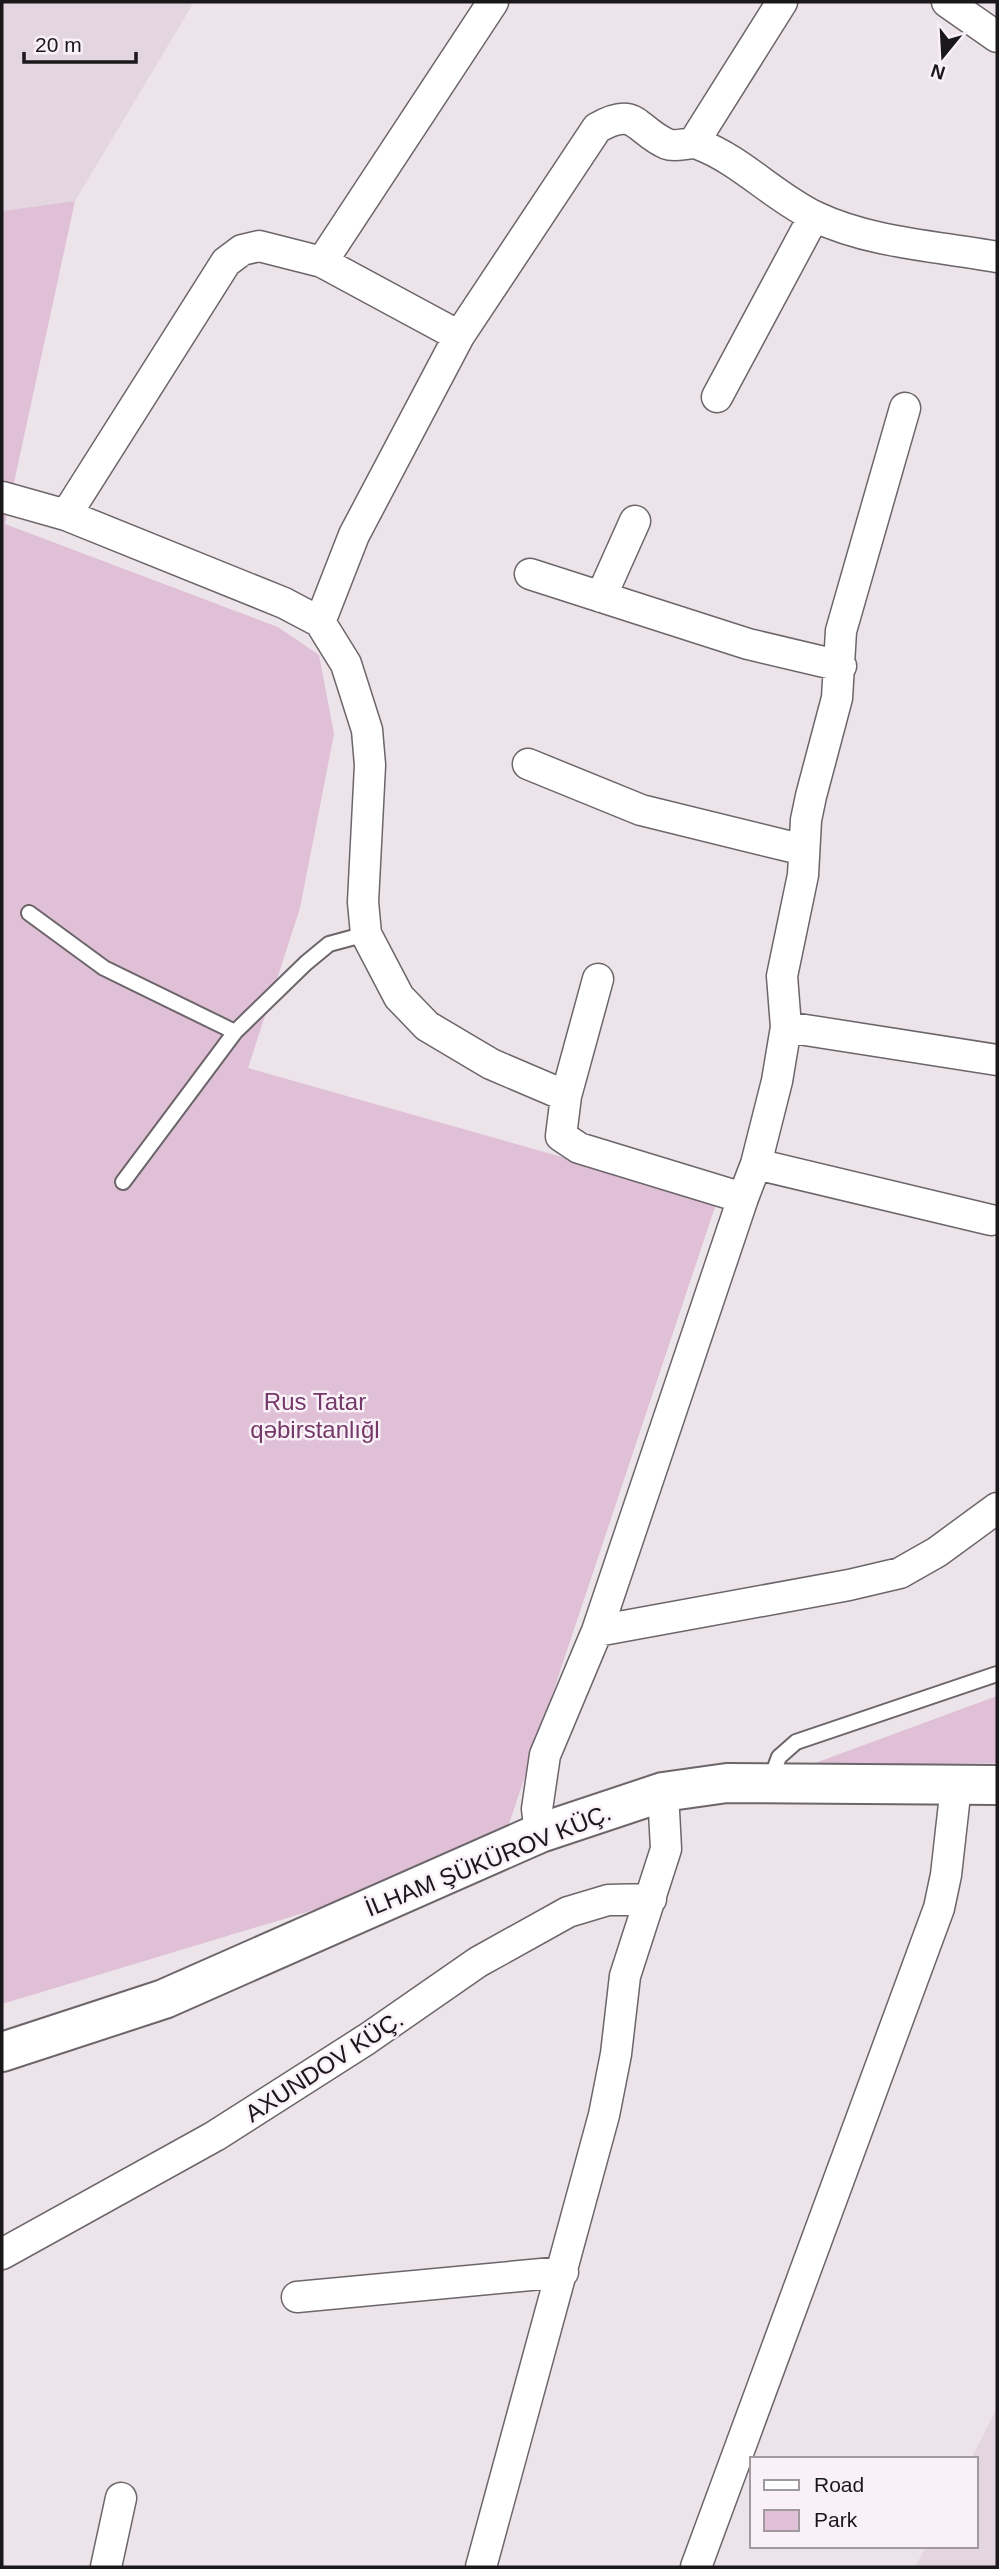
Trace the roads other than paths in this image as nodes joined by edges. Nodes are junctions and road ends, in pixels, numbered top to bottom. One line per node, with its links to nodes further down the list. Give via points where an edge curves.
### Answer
1 (493, 2): 8 (street)
2 (782, 2): 5 (street)
3 (947, 2): 4 (street)
4 (997, 37)
5 (694, 142): 6 (street); 9 (street, via 668,144 632,120 613,119 597,128)
6 (814, 216): 7 (street, via 857,233); 10 (street)
7 (997, 257)
8 (322, 262): 9 (street); 13 (street, via 259,246 226,261)
9 (459, 336): 17 (street, via 354,535)
10 (716, 397)
11 (905, 408): 18 (street, via 841,631)
12 (2, 496): 13 (street)
13 (66, 515): 17 (street, via 284,603)
14 (635, 521): 16 (street)
15 (530, 574): 16 (street)
16 (601, 597): 18 (street, via 748,645)
17 (320, 622): 22 (street, via 346,664 368,730)
18 (841, 666): 20 (street, via 811,796)
19 (527, 764): 20 (street, via 641,810)
20 (804, 850): 24 (street, via 782,976)
21 (29, 913): 25 (lane, via 104,968)
22 (366, 934): 25 (lane, via 329,944); 27 (street, via 399,997 427,1026 491,1064)
23 (598, 979): 27 (street)
24 (786, 1027): 26 (street); 28 (street)
25 (235, 1032): 29 (lane)
26 (997, 1060)
27 (566, 1096): 30 (street, via 561,1136 579,1148)
28 (757, 1164): 30 (street); 31 (street)
29 (123, 1182)
30 (743, 1198): 33 (street)
31 (991, 1220)
32 (997, 1508): 33 (street, via 900,1573)
33 (597, 1631): 39 (street, via 545,1755 537,1810)
34 (997, 1674): 35 (lane, via 796,1742 779,1757)
35 (770, 1783): 37 (street, İLHAM ŞÜKÜROV KÜÇ.); 38 (street, İLHAM ŞÜKÜROV KÜÇ., via 727,1783)
36 (997, 1785): 37 (street, İLHAM ŞÜKÜROV KÜÇ.)
37 (956, 1786): 48 (street, via 939,1908)
38 (663, 1792): 39 (street, İLHAM ŞÜKÜROV KÜÇ.); 40 (street, via 666,1849)
39 (540, 1833): 41 (street, İLHAM ŞÜKÜROV KÜÇ., via 163,1999)
40 (651, 1899): 42 (street, AXUNDOV KÜÇ., via 608,1900 568,1912 500,1949 215,2136); 43 (street, via 625,1976 604,2115)
41 (2, 2052)
42 (2, 2254)
43 (563, 2272): 44 (street); 47 (street)
44 (297, 2297)
45 (121, 2498): 46 (street)
46 (106, 2567)
47 (481, 2567)
48 (696, 2567)

